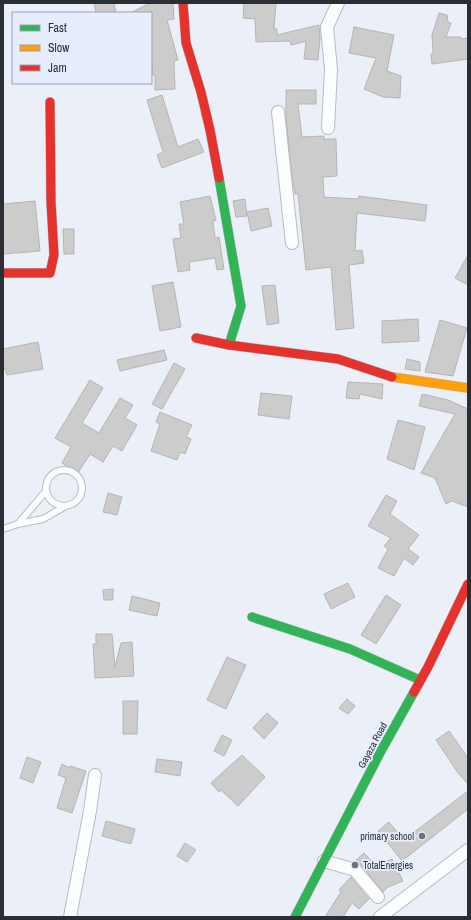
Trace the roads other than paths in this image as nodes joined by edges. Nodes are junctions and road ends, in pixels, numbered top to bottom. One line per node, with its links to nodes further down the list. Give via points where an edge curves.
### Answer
1 (183, 3): 9 (street, via 186,42 210,130 241,306)
2 (338, 3): 5 (street, via 327,27 331,70)
3 (50, 102): 7 (street, via 54,254 50,273)
4 (278, 112): 6 (street)
5 (328, 128)
6 (292, 243)
7 (3, 273)
8 (196, 338): 9 (street)
9 (229, 345): 10 (street, via 338,359 397,378)
10 (468, 388)
11 (46, 492): 12 (lane, via 52,502); 12 (lane, via 48,479 57,471 70,471 80,479 82,491 75,502); 13 (lane)
12 (64, 506): 13 (lane, via 43,519)
13 (18, 524): 14 (lane)
14 (3, 529)
15 (468, 584): 17 (street, Gayaza Road)
16 (252, 617): 17 (street, via 350,649)
17 (420, 680): 20 (street, Gayaza Road)
18 (95, 775): 22 (street)
19 (468, 850): 24 (street)
20 (324, 861): 21 (street, via 354,870); 23 (street, Gayaza Road)
21 (378, 897)
22 (70, 917)
23 (295, 917)
24 (380, 917)

